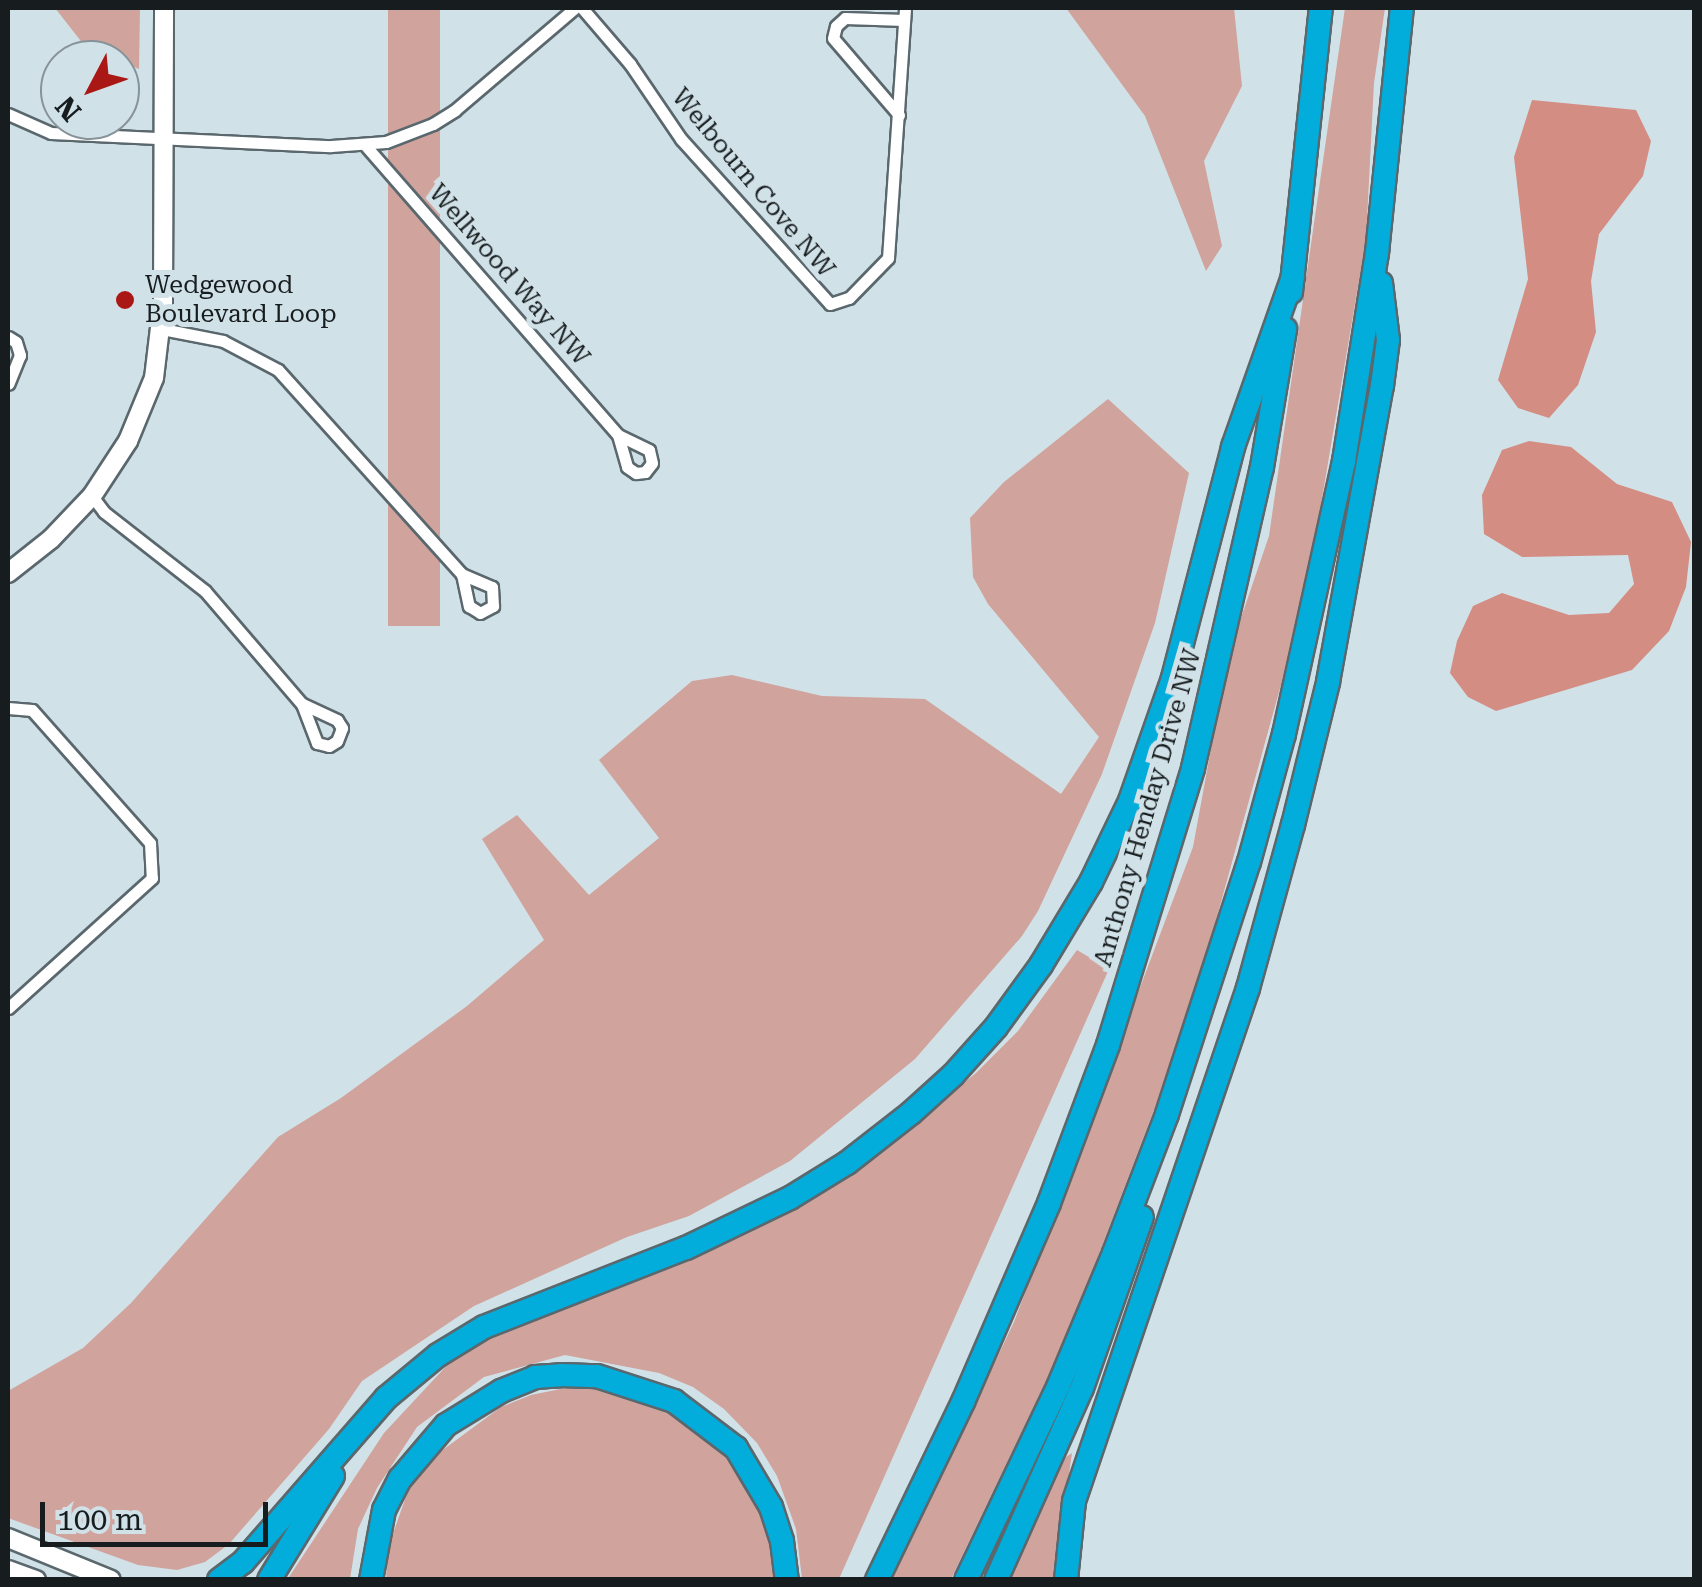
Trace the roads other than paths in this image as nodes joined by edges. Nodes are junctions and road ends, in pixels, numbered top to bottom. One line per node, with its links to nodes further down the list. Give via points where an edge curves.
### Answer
1 (164, 8): 8 (street)
2 (579, 8): 7 (street, Welbourn Cove NW, via 630,64 681,139 830,304 849,298 887,263); 9 (street, via 444,118 404,137)
3 (1321, 8): 11 (highway, Anthony Henday Drive NW)
4 (1402, 8): 10 (highway)
5 (904, 14): 7 (street, Welbourn Cove NW); 7 (street, Welbourn Cove NW, via 846,18 834,38)
6 (8, 114): 8 (street, via 50,134)
7 (899, 114)
8 (163, 138): 9 (street); 12 (street)
9 (365, 145): 15 (street, Wellwood Way NW)
10 (1377, 253): 22 (highway, via 1344,461 1284,734); 35 (highway, via 1388,340 1328,682 1248,988 1074,1502)
11 (1293, 277): 23 (highway, via 1232,448 1172,678 1130,801 1092,882 996,1027 953,1075 848,1163 732,1228 484,1327 407,1377); 32 (highway, Anthony Henday Drive NW, via 1262,467 1197,750 1108,1046 998,1322)
12 (162, 329): 16 (street, via 154,378 135,426); 18 (street, via 223,340 278,370)
13 (8, 337): 14 (street, via 20,355)
14 (8, 384)
15 (618, 435)
16 (92, 496): 17 (street, via 52,540); 19 (street, via 205,592)
17 (8, 572)
18 (462, 574)
19 (302, 704)
20 (8, 708): 21 (street, via 32,710 150,842 152,878)
21 (8, 1008)
22 (1167, 1114): 33 (highway, via 1058,1387); 34 (highway, via 1137,1238 1096,1351)
23 (364, 1426): 28 (highway, via 243,1562); 29 (highway)
24 (8, 1538): 27 (street)
25 (8, 1570): 26 (street)
26 (36, 1580)
27 (112, 1580)
28 (219, 1580)
29 (269, 1580)
30 (371, 1580): 31 (highway, via 384,1510 400,1479 446,1426 501,1391 561,1374 597,1376 674,1401 736,1448 771,1508)
31 (787, 1580)
32 (876, 1580)
33 (966, 1580)
34 (996, 1580)
35 (1066, 1580)

